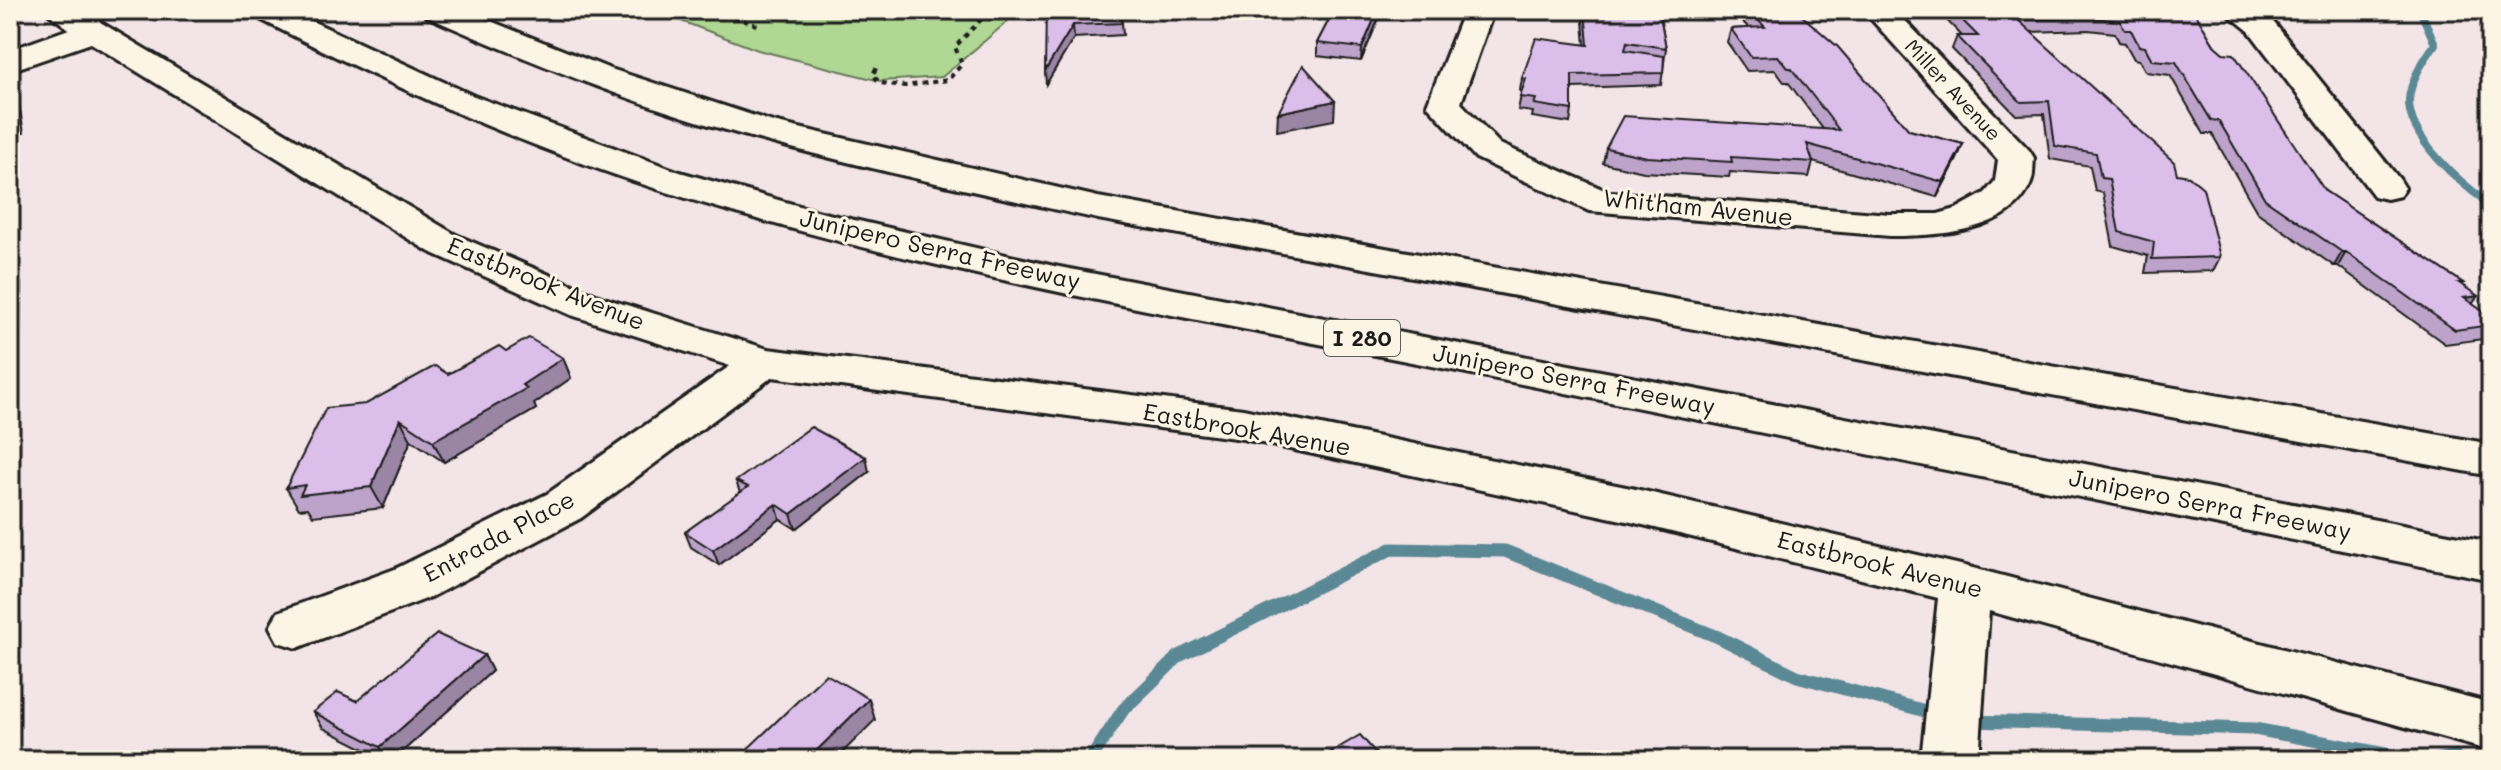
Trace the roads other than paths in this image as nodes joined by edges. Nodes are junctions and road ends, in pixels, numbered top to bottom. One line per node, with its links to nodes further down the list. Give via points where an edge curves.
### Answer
1 (265, 10): 12 (main road, Junipero Serra Freeway / I 280, via 413,82 533,132 668,180 849,232 1054,278)
2 (437, 10): 11 (main road, via 629,86 759,128 919,169 1098,208)
3 (1479, 10): 9 (main road, Whitham Avenue, via 1444,105 1488,151 1602,203)
4 (1878, 10): 9 (main road, Miller Avenue, via 2016,158 2013,183 1998,201 1969,217)
5 (2238, 10): 8 (main road, via 2260,25)
6 (76, 21): 7 (main road); 10 (main road, Eastbrook Avenue, via 442,243 586,306)
7 (10, 61)
8 (2387, 188)
9 (1938, 225)
10 (764, 362): 13 (main road, Eastbrook Avenue, via 1243,424 1631,505); 14 (main road, Entrada Place, via 564,506 413,583)
11 (2491, 460)
12 (2491, 561)
13 (1965, 585): 15 (main road, Eastbrook Avenue); 16 (main road)
14 (297, 627)
15 (2491, 727)
16 (1950, 760)

